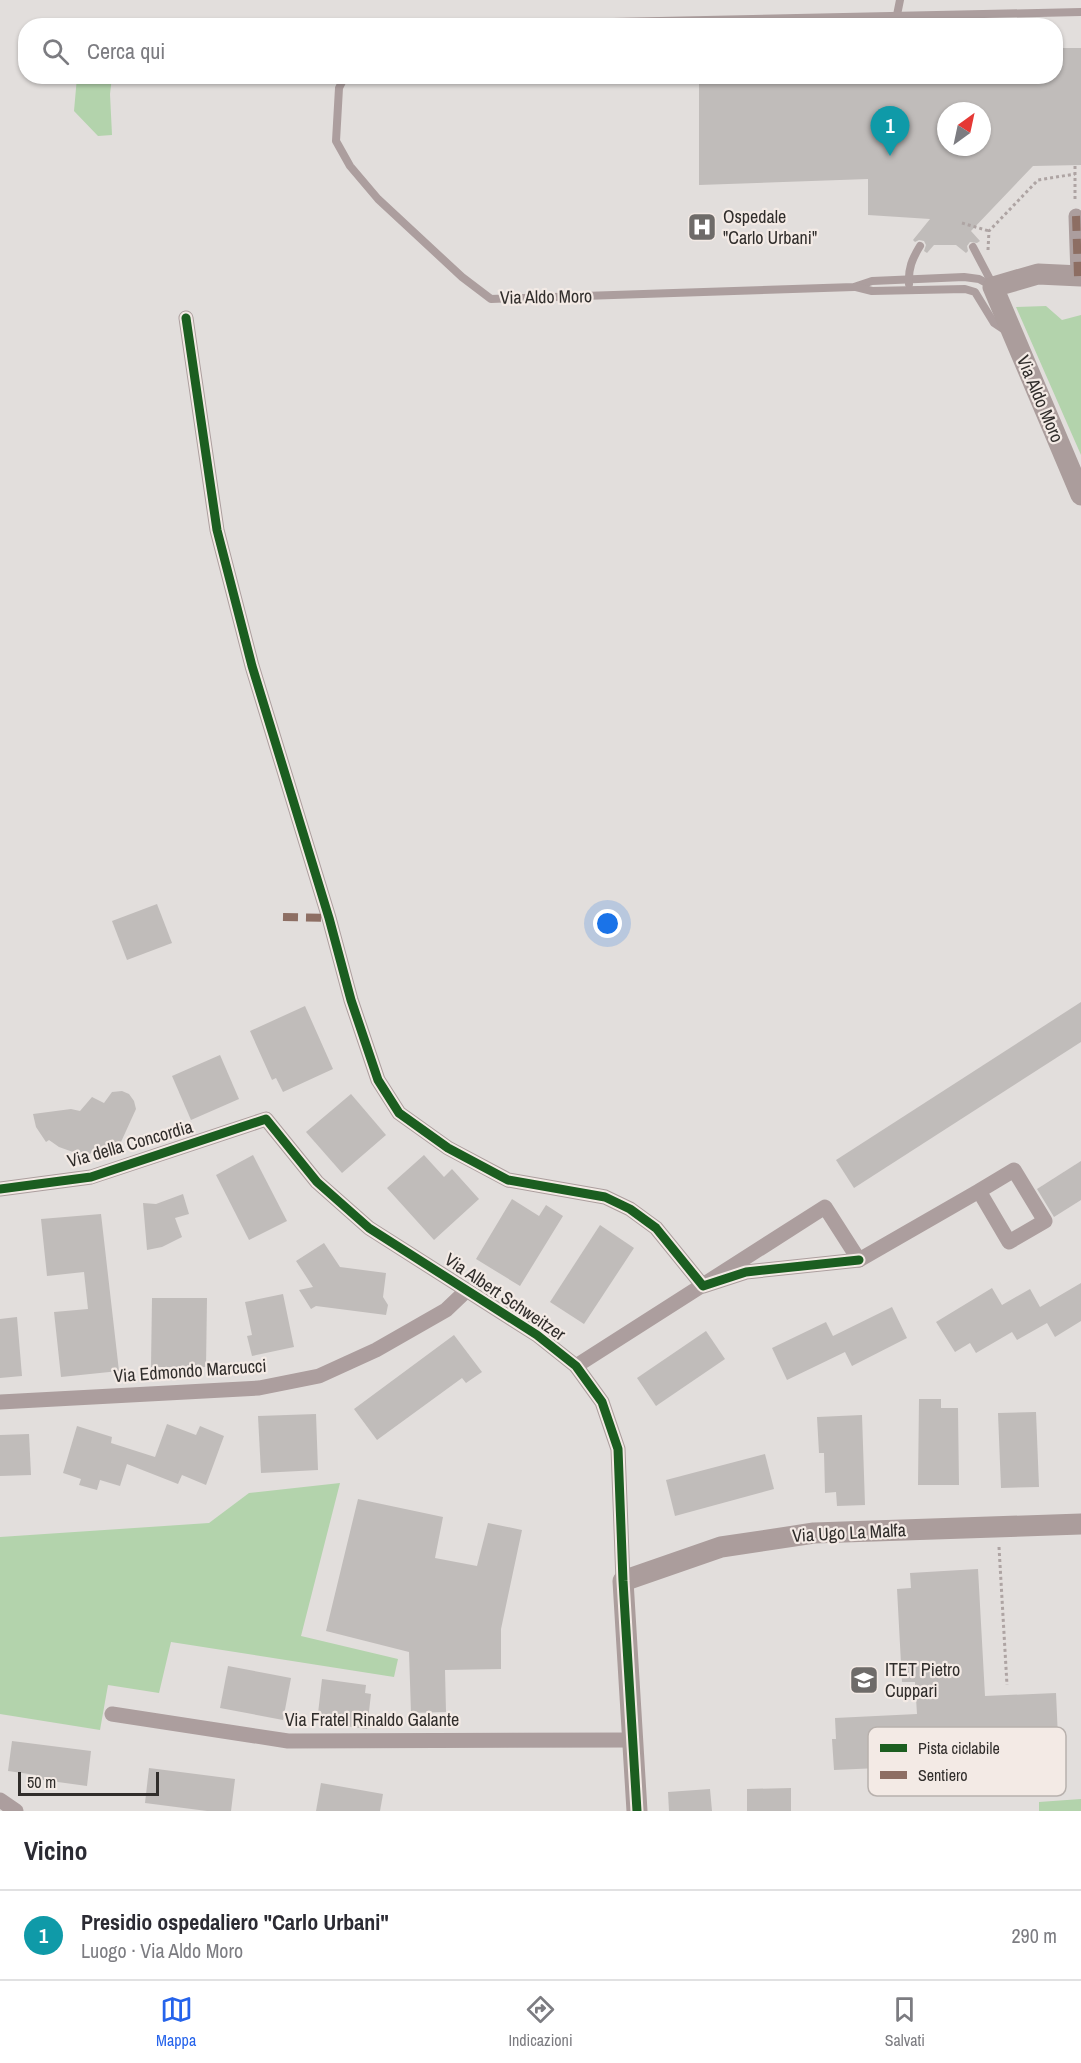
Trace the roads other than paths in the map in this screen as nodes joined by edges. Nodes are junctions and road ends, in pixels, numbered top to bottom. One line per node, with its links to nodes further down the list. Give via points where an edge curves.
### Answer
1 (900, 0): 3 (lane)
2 (1081, 12): 3 (lane)
3 (897, 15): 4 (lane)
4 (768, 18)
5 (341, 84): 11 (lane, Via Aldo Moro, via 336,141 350,166 378,199 491,299)
6 (1076, 216): 9 (street)
7 (920, 246): 10 (lane, via 911,260)
8 (973, 247): 12 (lane)
9 (1080, 276): 12 (street, via 1038,274)
10 (908, 279): 11 (lane, Via Aldo Moro, via 872,281); 12 (lane, Via Aldo Moro, via 964,277); 13 (lane)
11 (854, 287): 13 (lane, Via Aldo Moro)
12 (993, 287): 15 (street, Via Aldo Moro)
13 (909, 291): 15 (lane, Via Aldo Moro, via 975,292 994,323)
14 (186, 318): 21 (street, via 217,530 252,666 378,1080 399,1113 447,1148 508,1180 605,1197 630,1209 656,1228)
15 (1013, 336): 16 (street, Via Aldo Moro)
16 (1081, 495)
17 (266, 1119): 18 (street, Via della Concordia, via 91,1177); 22 (street, Via Albert Schweitzer, via 317,1182 369,1228)
18 (0, 1189)
19 (979, 1191): 19 (street, via 1009,1242 1045,1221 1014,1170); 20 (street)
20 (859, 1260): 21 (street, via 746,1272); 21 (street, via 825,1207)
21 (703, 1286): 23 (street)
22 (467, 1290): 23 (street, Via Albert Schweitzer, via 537,1335); 24 (street, Via Edmondo Marcucci, via 446,1310 376,1350 319,1376 259,1388)
23 (576, 1366): 26 (street, Via Albert Schweitzer, via 602,1402 618,1449)
24 (0, 1402)
25 (1081, 1524): 26 (street, Via Ugo La Malfa, via 814,1533 721,1547)
26 (623, 1581): 28 (street, Via Albert Schweitzer)
27 (112, 1714): 28 (street, Via Fratel Rinaldo Galante, via 288,1741)
28 (634, 1740): 31 (street, Via Albert Schweitzer)
29 (0, 1800): 30 (street)
30 (16, 1811)
31 (637, 1811)

